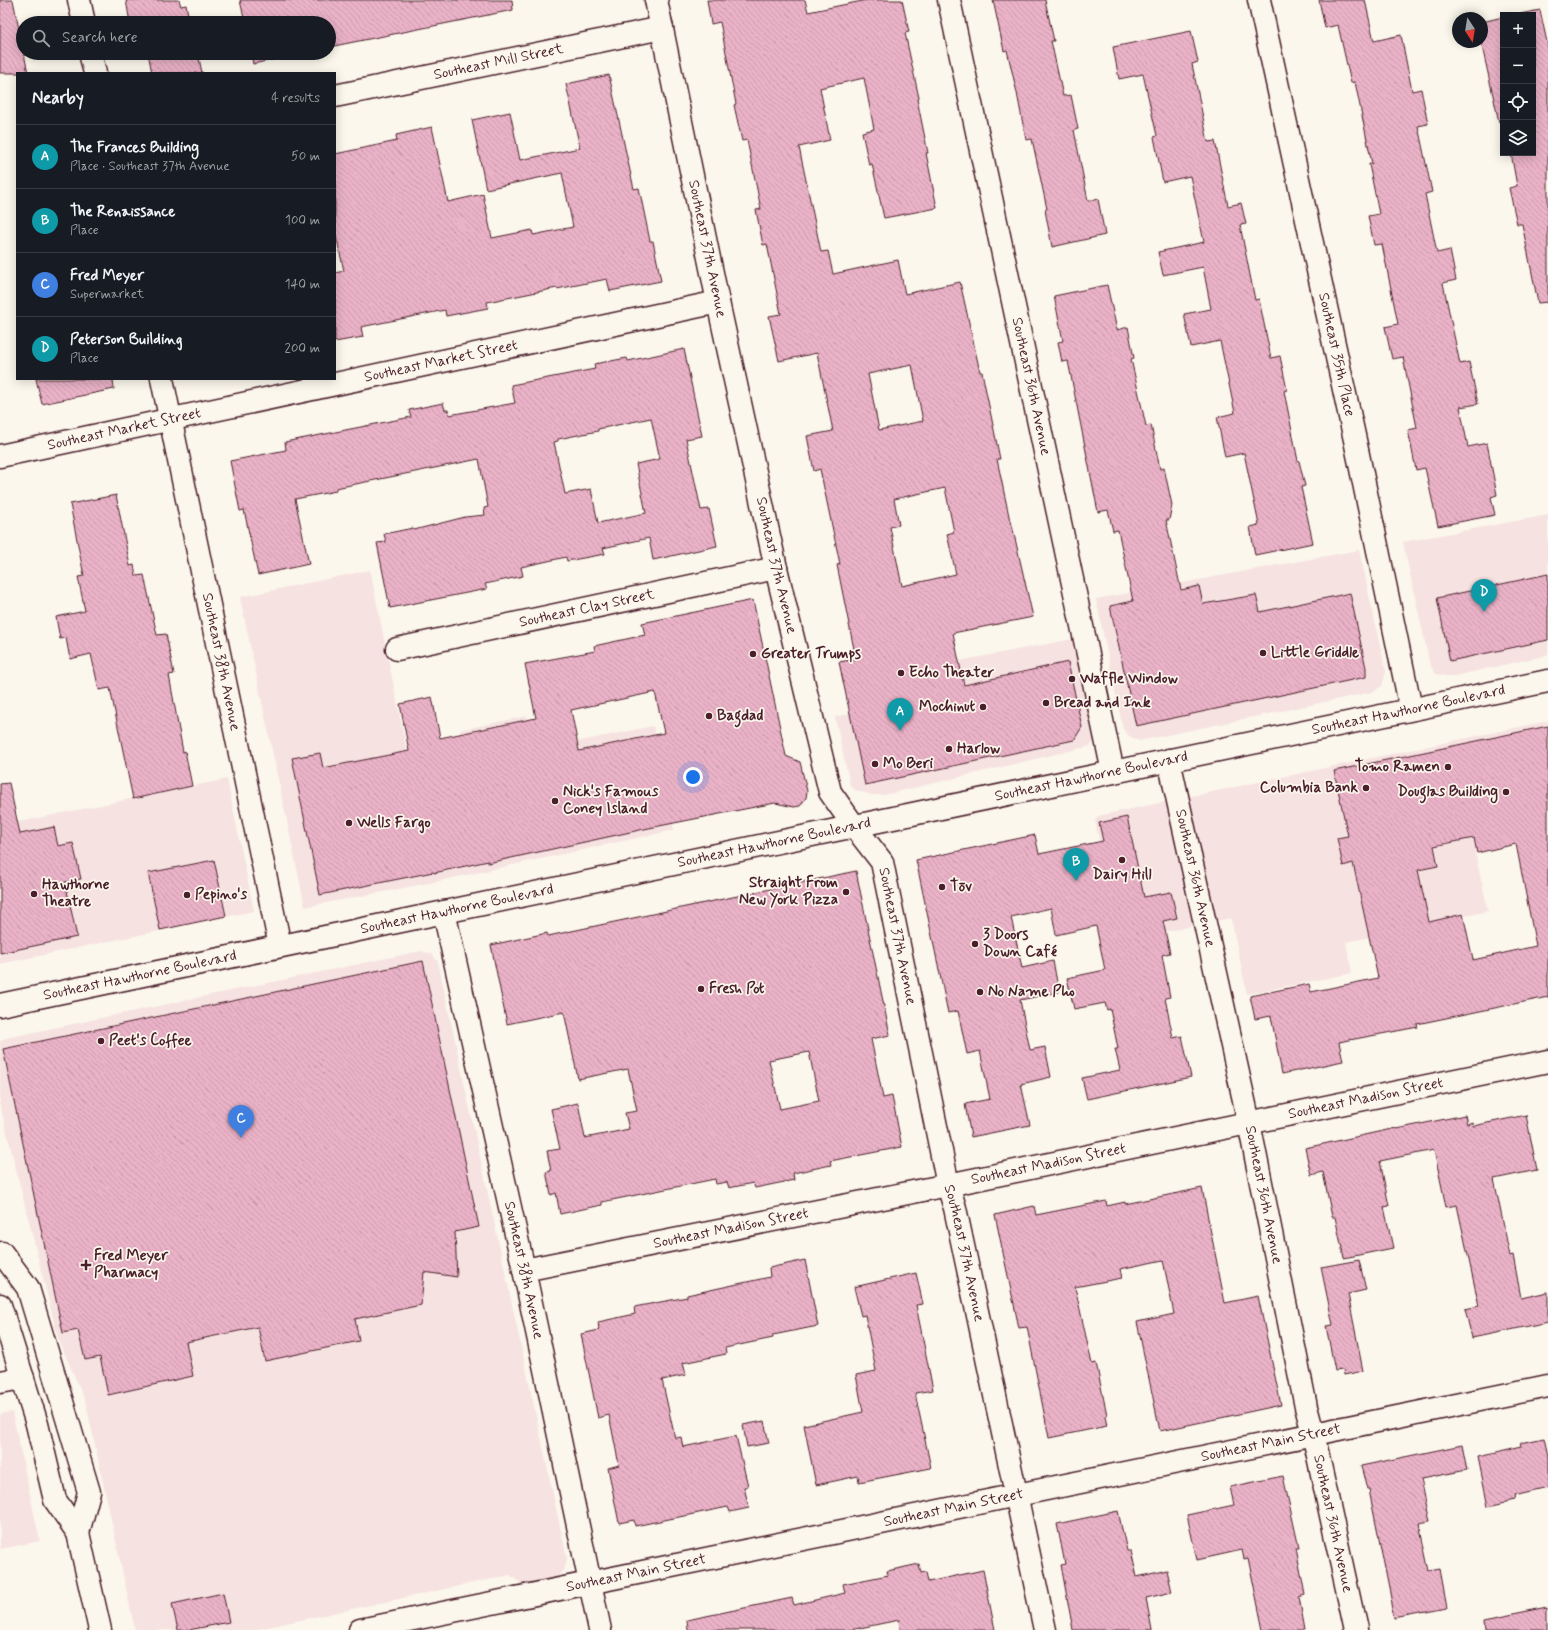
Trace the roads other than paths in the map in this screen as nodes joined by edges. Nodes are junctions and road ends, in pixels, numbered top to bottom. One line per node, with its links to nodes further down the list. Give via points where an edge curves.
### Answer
1 (79, 0): 5 (street)
2 (656, 0): 6 (street, Southeast 37th Avenue)
3 (949, 0): 19 (street, Southeast 36th Avenue)
4 (1259, 0): 17 (street, Southeast 35th Place)
5 (82, 16)
6 (662, 28): 9 (street, Southeast Mill Street); 10 (street, Southeast 37th Avenue)
7 (92, 60): 8 (street)
8 (95, 72)
9 (336, 96)
10 (718, 302): 12 (street, Southeast Market Street); 14 (street, Southeast 37th Avenue)
11 (162, 380): 12 (street, Southeast 38th Avenue)
12 (171, 419): 13 (street, Southeast Market Street); 22 (street, Southeast 38th Avenue)
13 (0, 456)
14 (776, 568): 15 (street, Southeast Clay Street); 20 (street, Southeast 37th Avenue, via 830,792)
15 (397, 649)
16 (1548, 680): 17 (street, Southeast Hawthorne Boulevard)
17 (1411, 709): 18 (street, Southeast Hawthorne Boulevard)
18 (1169, 760): 19 (street, Southeast Hawthorne Boulevard); 25 (street, Southeast 36th Avenue)
19 (1114, 772): 20 (street, Southeast Hawthorne Boulevard)
20 (854, 826): 21 (street, Southeast Hawthorne Boulevard); 26 (street, Southeast 37th Avenue, via 882,862)
21 (444, 912): 22 (street, Southeast Hawthorne Boulevard); 28 (street, Southeast 38th Avenue)
22 (280, 946): 23 (street, Southeast Hawthorne Boulevard)
23 (0, 1005)
24 (1548, 1061): 25 (street, Southeast Madison Street)
25 (1249, 1123): 26 (street, Southeast Madison Street); 33 (street, Southeast 36th Avenue)
26 (948, 1185): 28 (street, Southeast Madison Street); 34 (street, Southeast 37th Avenue, via 957,1215)
27 (1, 1257): 35 (street, via 28,1288 89,1492)
28 (524, 1270): 36 (street, Southeast 38th Avenue)
29 (0, 1305): 30 (street)
30 (22, 1378): 31 (street); 35 (street, via 38,1424 55,1500)
31 (0, 1382)
32 (1548, 1386): 33 (street, Southeast Main Street)
33 (1313, 1433): 34 (street, Southeast Main Street); 41 (street, Southeast 36th Avenue)
34 (1016, 1495): 36 (street, Southeast Main Street); 40 (street, Southeast 37th Avenue)
35 (78, 1533): 37 (street)
36 (590, 1583): 38 (street, Southeast Main Street); 39 (street, Southeast 38th Avenue)
37 (100, 1630)
38 (360, 1630)
39 (600, 1630)
40 (1046, 1630)
41 (1356, 1630)

